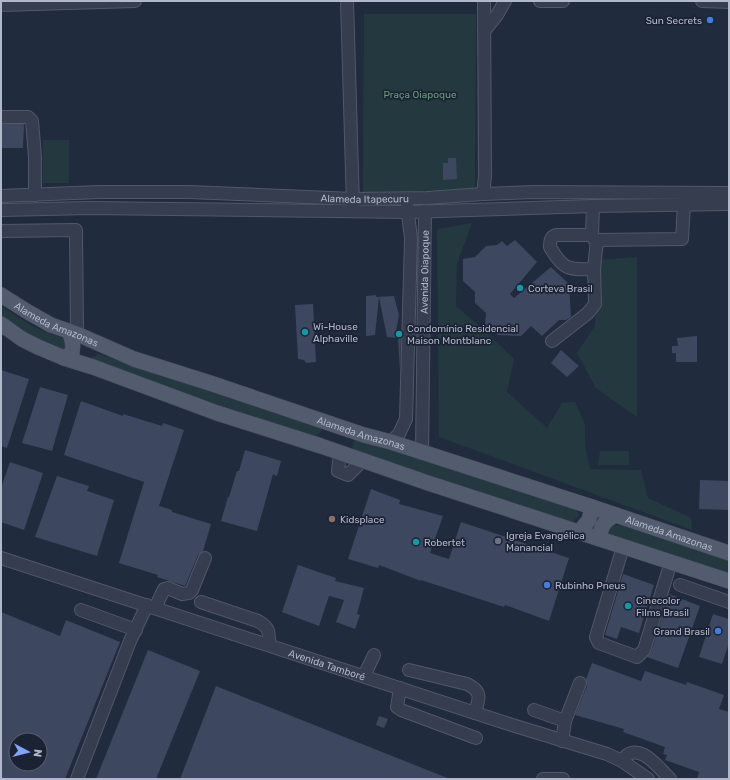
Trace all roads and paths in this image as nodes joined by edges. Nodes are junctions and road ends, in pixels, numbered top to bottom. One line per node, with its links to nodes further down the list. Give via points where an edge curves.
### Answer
1 (135, 1): 10 (street)
2 (347, 1): 20 (street)
3 (484, 1): 11 (street)
4 (505, 1): 11 (street, via 497,16)
5 (540, 1): 6 (street)
6 (558, 1): 7 (street)
7 (563, 1)
8 (702, 1): 9 (street)
9 (729, 2)
10 (1, 5)
11 (484, 31): 16 (street)
12 (1, 116): 17 (street, via 26,117 32,121)
13 (528, 192): 15 (street, Alameda Itapecuru); 16 (street, Alameda Itapecuru); 24 (street)
14 (219, 193): 17 (street, Alameda Itapecuru, via 114,192); 20 (street, Alameda Itapecuru); 26 (street)
15 (729, 193)
16 (483, 194): 19 (street, Alameda Itapecuru)
17 (35, 195): 18 (street, Alameda Itapecuru)
18 (1, 196)
19 (407, 198): 20 (street, Alameda Itapecuru); 29 (street, Avenida Oiapoque)
20 (353, 199): 28 (street)
21 (684, 204): 22 (street, Alameda Itapecuru); 23 (street, Alameda Itapecuru); 31 (street, via 682,239 664,241)
22 (729, 204)
23 (593, 206): 24 (street, Alameda Itapecuru); 31 (street)
24 (526, 208): 27 (street, Alameda Itapecuru)
25 (1, 210): 26 (street, Alameda Itapecuru)
26 (219, 210): 28 (street, Alameda Itapecuru)
27 (425, 211): 29 (street, Alameda Itapecuru); 42 (street, Avenida Oiapoque)
28 (354, 212): 29 (street, Alameda Itapecuru)
29 (408, 212): 40 (street, Avenida Oiapoque, via 411,239)
30 (1, 231): 35 (street, via 76,230)
31 (595, 238): 32 (street); 32 (street, via 556,235 552,236 550,248 568,268)
32 (594, 269): 36 (street, via 595,304 588,313)
33 (1, 295): 35 (main road, Alameda Amazonas, via 51,325)
34 (1, 324): 38 (main road, via 32,344)
35 (73, 332): 37 (main road, Alameda Amazonas); 38 (main road, via 72,353)
36 (552, 341)
37 (97, 343): 39 (main road, via 87,353 87,360); 41 (main road, Alameda Amazonas, via 134,360)
38 (64, 358): 39 (main road)
39 (93, 367): 45 (main road, via 217,413)
40 (406, 419): 42 (street); 44 (street, Avenida Oiapoque, via 399,434)
41 (329, 423): 43 (main road, Alameda Amazonas); 45 (main road, via 332,438)
42 (423, 424): 46 (street, Avenida Oiapoque)
43 (354, 431): 44 (main road, Alameda Amazonas); 47 (main road, via 346,441)
44 (391, 442): 46 (main road, Alameda Amazonas)
45 (321, 446): 47 (main road)
46 (422, 453): 48 (main road, Alameda Amazonas)
47 (349, 456): 50 (main road)
48 (592, 507): 49 (main road, Alameda Amazonas); 50 (main road, via 589,520)
49 (616, 515): 51 (main road, via 603,524); 53 (main road, Alameda Amazonas)
50 (579, 532): 51 (main road)
51 (600, 539): 52 (main road)
52 (623, 547): 56 (main road); 56 (street, via 596,636 599,643 637,658 644,650)
53 (729, 553)
54 (1, 558): 61 (street, Avenida Tamboré)
55 (205, 558): 61 (street, via 189,593 182,594 168,588 164,589)
56 (671, 562): 57 (main road)
57 (729, 581)
58 (680, 586): 60 (street)
59 (201, 602): 64 (street, via 265,625 269,631)
60 (729, 602)
61 (151, 607): 63 (street); 64 (street, Avenida Tamboré)
62 (81, 610): 63 (street)
63 (136, 630): 76 (street)
64 (269, 645): 67 (street, Avenida Tamboré)
65 (374, 655): 67 (street)
66 (409, 670): 71 (street, via 474,687 479,696)
67 (364, 676): 69 (street, Avenida Tamboré)
68 (580, 683): 72 (street)
69 (400, 688): 71 (street, Avenida Tamboré); 73 (street, via 397,706 401,710)
70 (534, 710): 72 (street)
71 (475, 713): 74 (street, Avenida Tamboré)
72 (565, 720): 74 (street)
73 (476, 738)
74 (562, 741): 75 (street, Avenida Tamboré)
75 (622, 761): 79 (street, Avenida Tamboré); 80 (street, via 634,752 644,755)
76 (77, 779)
77 (543, 779): 78 (street)
78 (563, 779)
79 (648, 779)
80 (670, 779)

